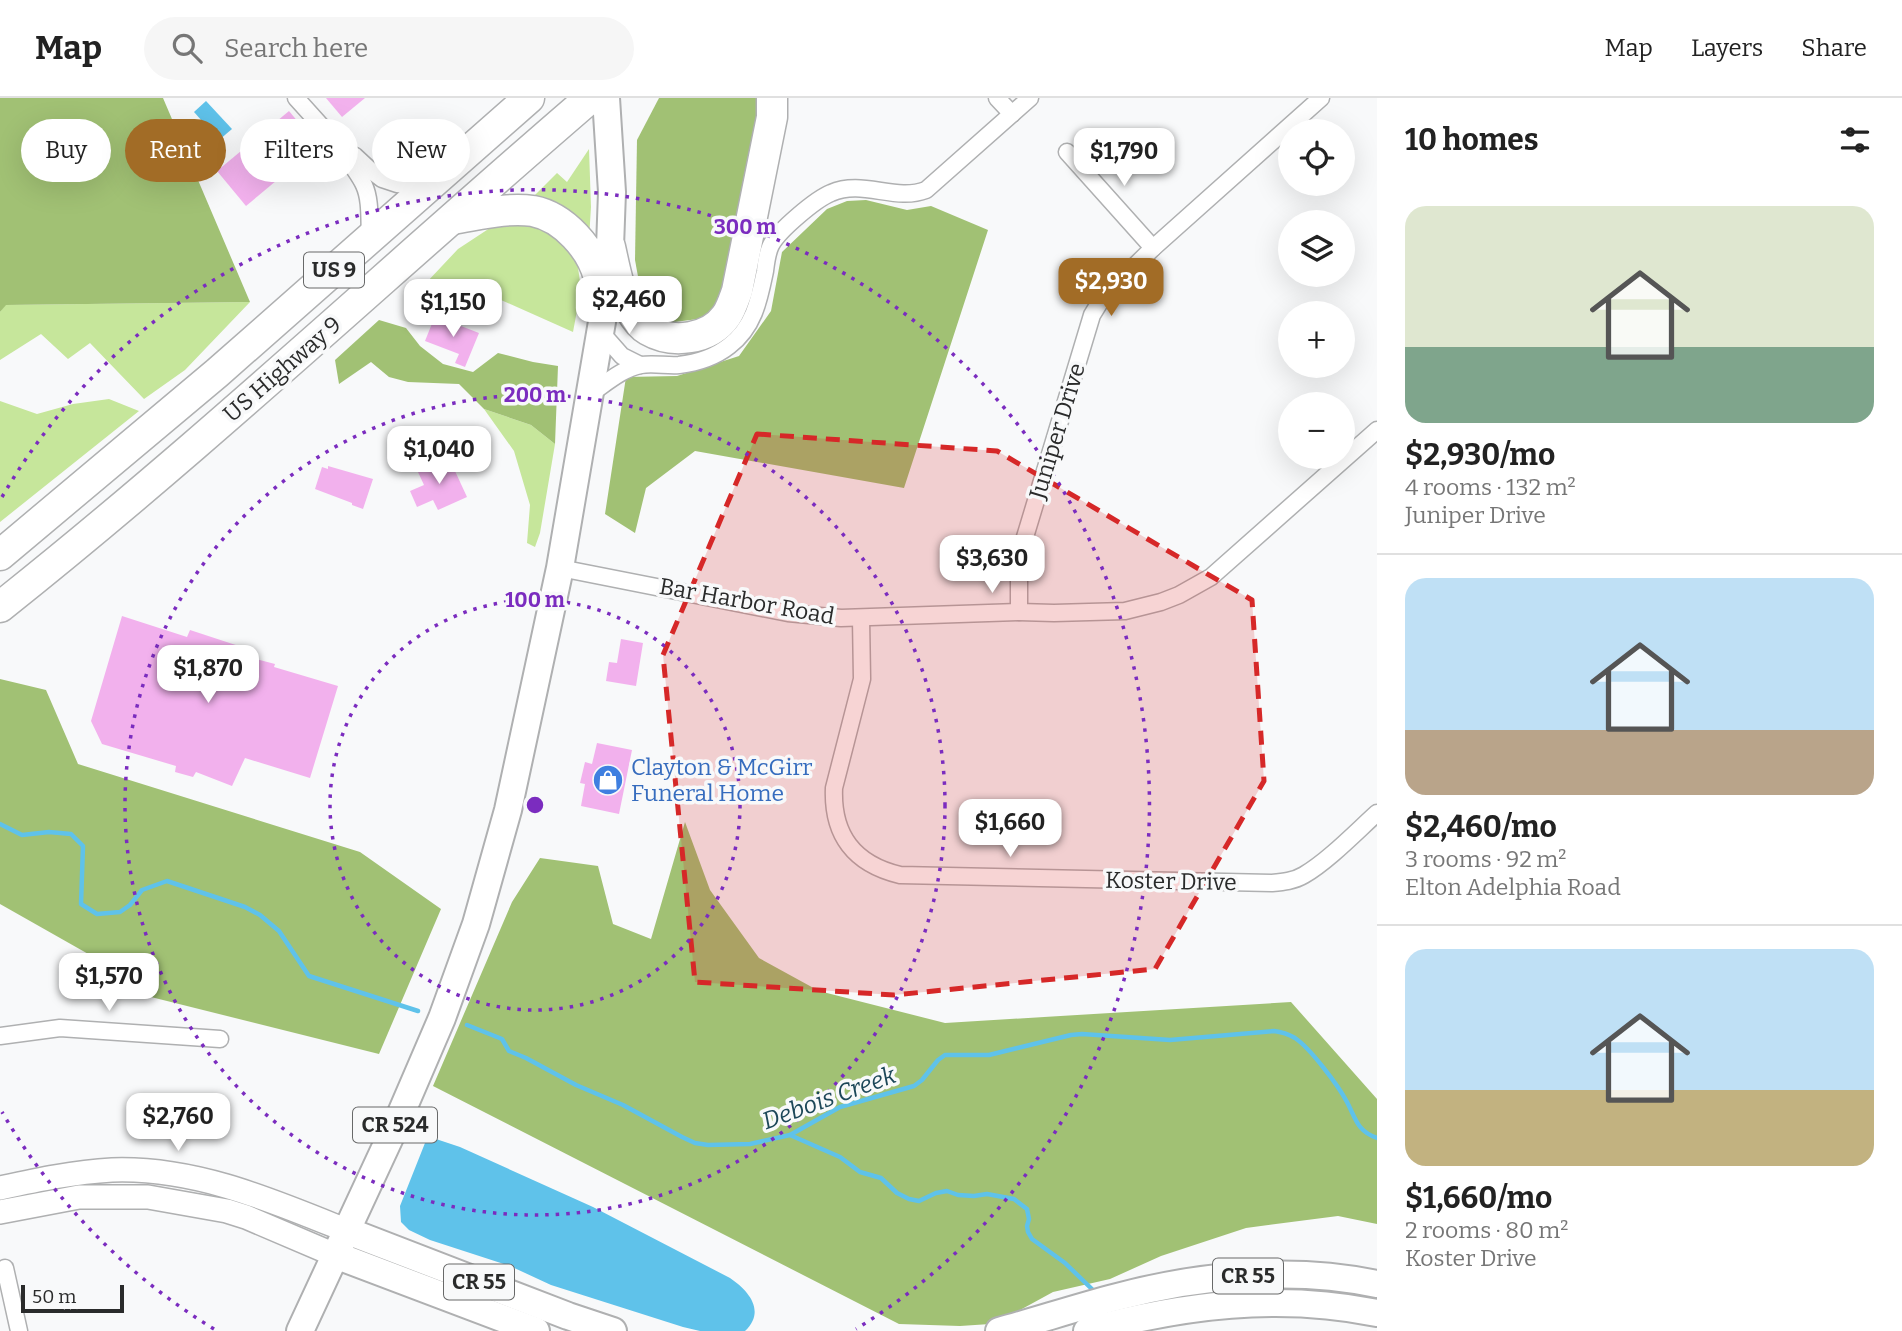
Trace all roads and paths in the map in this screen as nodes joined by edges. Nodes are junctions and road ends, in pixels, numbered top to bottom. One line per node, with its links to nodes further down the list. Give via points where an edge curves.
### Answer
1 (296, 98): 10 (street)
2 (529, 98): 14 (highway, US Highway 9 / US 9)
3 (590, 98): 15 (highway, US Highway 9 / US 9)
4 (606, 98): 17 (main road, CR 524)
5 (772, 98): 17 (highway, via 737,291 727,316 707,333 689,338 665,337 645,329 618,284)
6 (997, 98): 9 (street)
7 (1030, 98): 9 (street)
8 (1321, 98): 18 (street, Juniper Drive)
9 (1012, 114): 20 (street, via 926,190 907,194 848,188 816,202 771,245 757,310 738,339 700,360)
10 (315, 119)
11 (1067, 152): 18 (street)
12 (358, 159): 14 (street, via 382,179)
13 (358, 175): 16 (street, via 366,188)
14 (428, 187): 16 (highway, US Highway 9 / US 9)
15 (452, 219): 19 (highway, via 520,210 557,221 587,250 598,276); 25 (highway, US Highway 9 / US 9, via 80,544)
16 (370, 238): 23 (highway, US Highway 9 / US 9)
17 (610, 247): 19 (main road, CR 524)
18 (1153, 248): 26 (street, Juniper Drive, via 1103,297 1092,315 1021,547)
19 (602, 321): 20 (street, via 622,356); 21 (main road, CR 524)
20 (640, 365): 21 (street)
21 (590, 394): 24 (main road, CR 524)
22 (1377, 430): 26 (street, Bar Harbor Road, via 1226,565 1188,591 1125,611)
23 (0, 555)
24 (560, 568): 27 (street, Bar Harbor Road, via 788,613); 34 (main road, CR 524, via 508,810 476,924 442,1018)
25 (0, 607)
26 (1020, 612): 27 (street, Bar Harbor Road)
27 (860, 618): 28 (street, Koster Drive, via 862,679 833,805 849,845 885,872 1287,882 1317,866)
28 (1371, 818): 29 (street)
29 (1377, 836)
30 (0, 1036): 31 (street, via 60,1028)
31 (220, 1039)
32 (0, 1188): 34 (main road, via 76,1173 149,1171 250,1193)
33 (0, 1212): 35 (main road, via 79,1197 148,1197 227,1211)
34 (345, 1230): 35 (main road, CR 524); 43 (main road, CR 55)
35 (335, 1255): 41 (main road, CR 524); 42 (main road, CR 55)
36 (5, 1268): 40 (street)
37 (1377, 1283): 44 (main road, CR 55, via 1309,1275 1202,1280 1120,1296)
38 (1377, 1313): 39 (main road, CR 55, via 1309,1303 1255,1303 1180,1310)
39 (1096, 1328)
40 (19, 1331)
41 (300, 1331)
42 (536, 1331)
43 (613, 1331)
44 (999, 1331)

